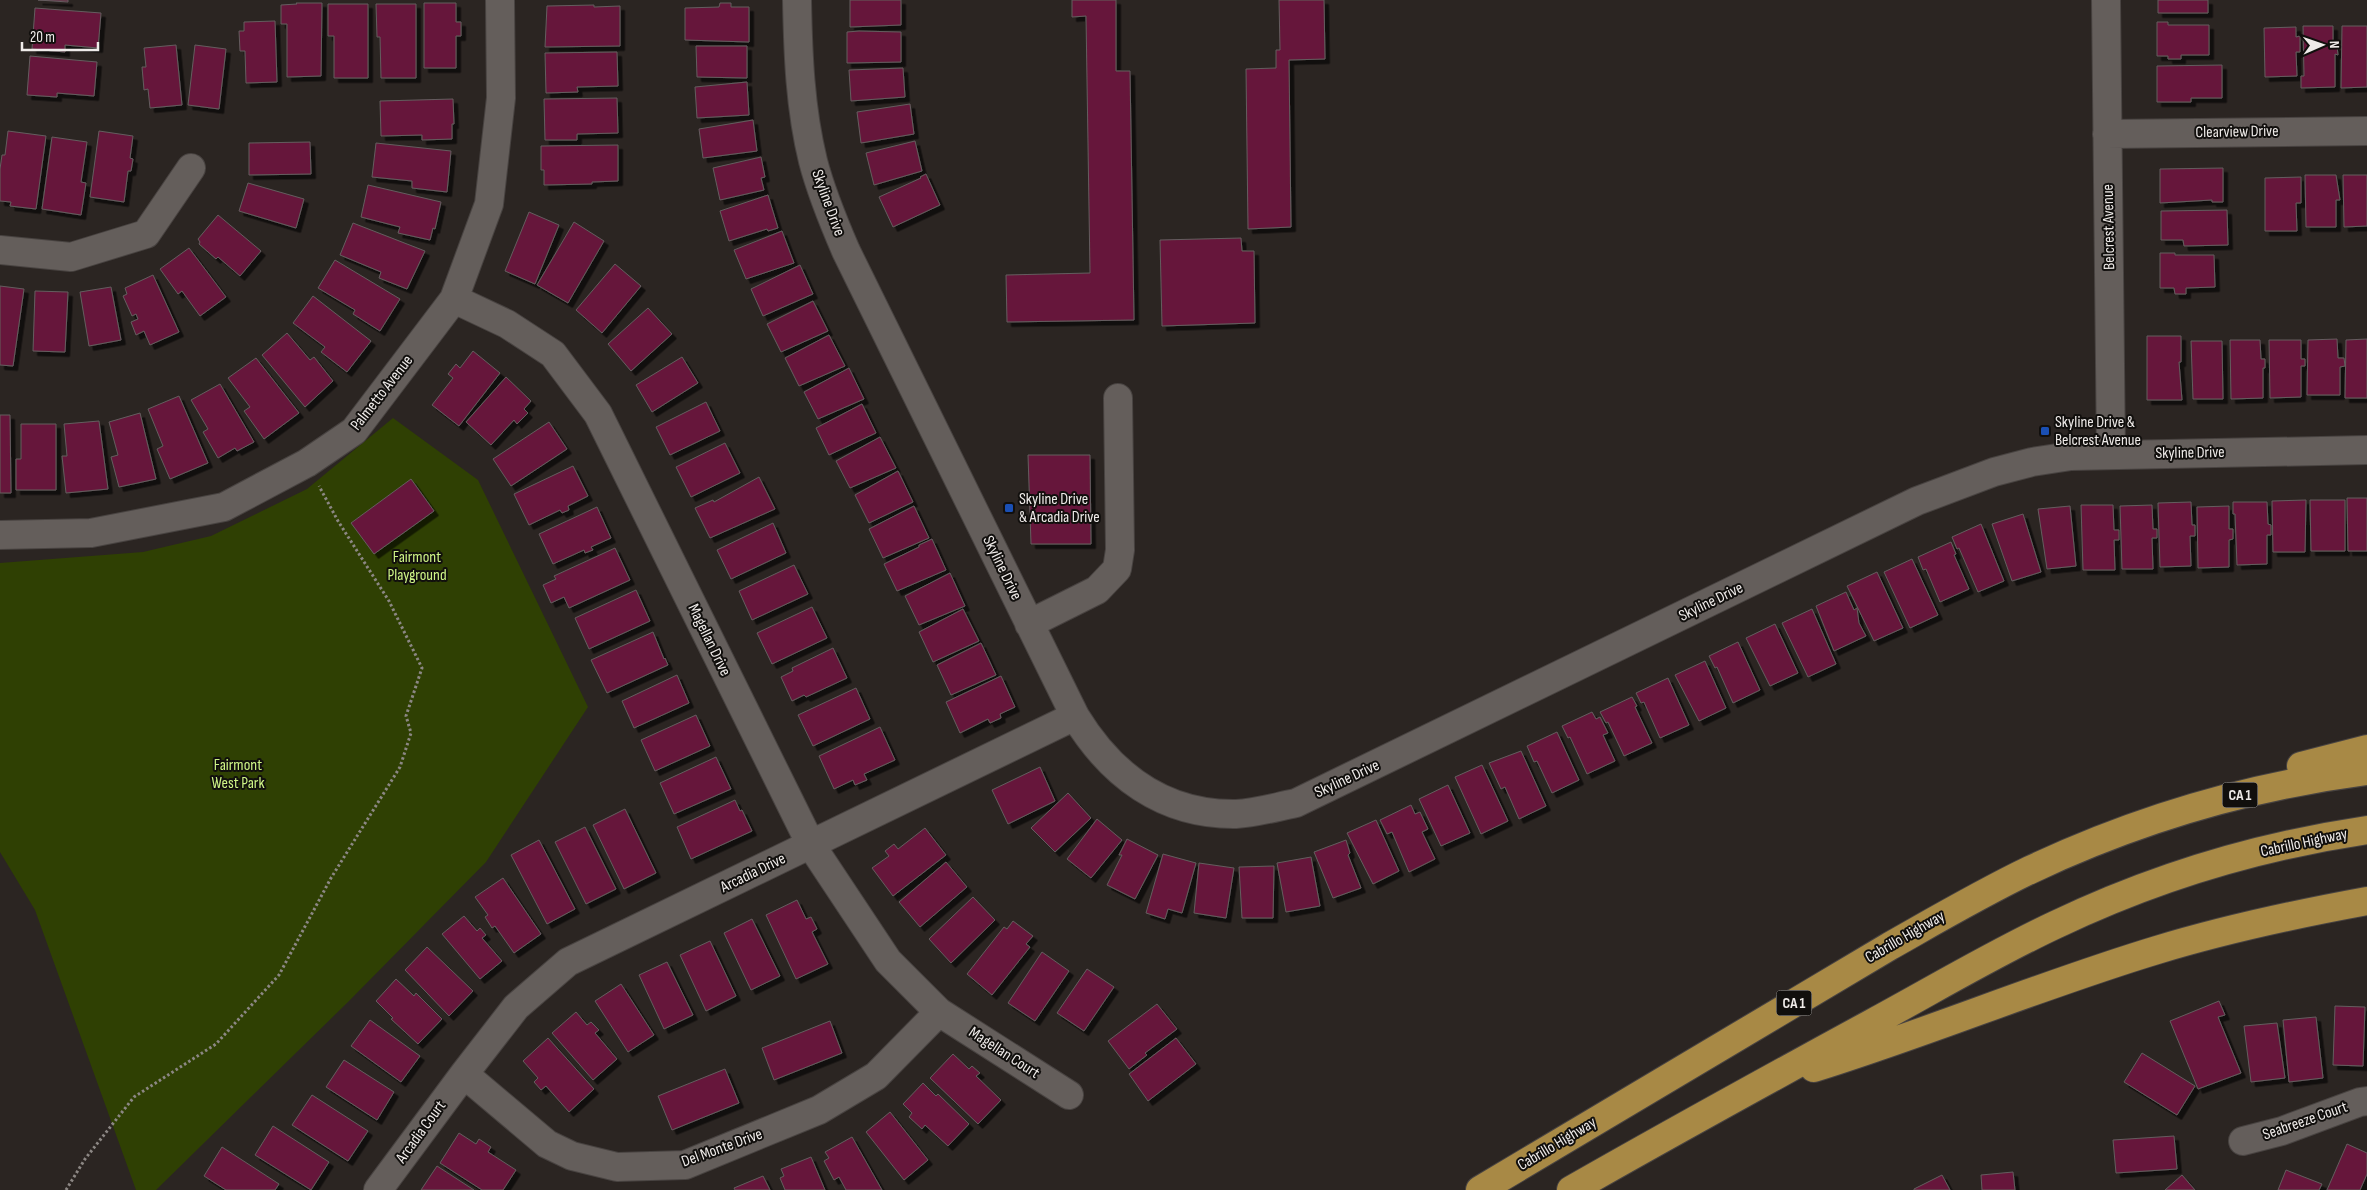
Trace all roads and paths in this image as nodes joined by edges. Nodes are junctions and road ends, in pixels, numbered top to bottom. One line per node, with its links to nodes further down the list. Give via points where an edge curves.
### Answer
1 (500, 0): 8 (street, Palmetto Avenue, via 501,98 489,204)
2 (798, 0): 14 (street, Skyline Drive, via 804,115 813,161 827,206)
3 (2106, 0): 5 (street, Belcrest Avenue)
4 (2367, 131): 5 (street, Clearview Drive)
5 (2108, 134): 11 (street, Belcrest Avenue)
6 (191, 168): 7 (street, via 146,234 71,257)
7 (0, 250)
8 (454, 299): 12 (street, Palmetto Avenue, via 354,431); 20 (street, Magellan Drive, via 507,324 553,354 598,414)
9 (1118, 398): 14 (street, via 1120,550 1117,569 1097,590)
10 (2367, 450): 11 (street, Skyline Drive)
11 (2112, 454): 15 (street, Skyline Drive, via 2032,462 1955,485 1917,501 1296,803 1236,814 1170,803 1141,788 1115,768 1092,744)
12 (307, 464): 13 (street, Palmetto Avenue, via 224,507 91,533); 28 (path, via 338,521 389,601 422,668 406,716 411,733 400,767 331,878 279,975 216,1044 134,1098 86,1158)
13 (0, 535)
14 (1029, 624): 15 (street, Skyline Drive)
15 (1075, 716): 20 (street, Arcadia Drive)
16 (2367, 749): 19 (highway, via 2233,786)
17 (2367, 771): 19 (highway, Cabrillo Highway / CA 1, via 2271,787 2190,809)
18 (2367, 830): 24 (highway, Cabrillo Highway, via 2259,851 2155,883 2105,903 2008,948)
19 (2117, 834): 30 (highway, Cabrillo Highway / CA 1, via 2030,870 1955,908)
20 (810, 845): 22 (street, Magellan Drive, via 888,962); 23 (street, Arcadia Drive, via 568,962 516,1007)
21 (2367, 901): 24 (highway, via 2287,916 2157,950 1884,1046)
22 (940, 1012): 23 (street, Del Monte Drive, via 876,1076 819,1110 686,1165 617,1168 572,1156 547,1144); 25 (street, Magellan Court)
23 (464, 1074): 29 (street, Arcadia Court)
24 (1755, 1086): 31 (highway, Cabrillo Highway)
25 (1069, 1095)
26 (2367, 1102): 27 (street, Seabreeze Court, via 2282,1131)
27 (2243, 1140)
28 (66, 1190)
29 (378, 1190)
30 (1480, 1190)
31 (1571, 1190)

